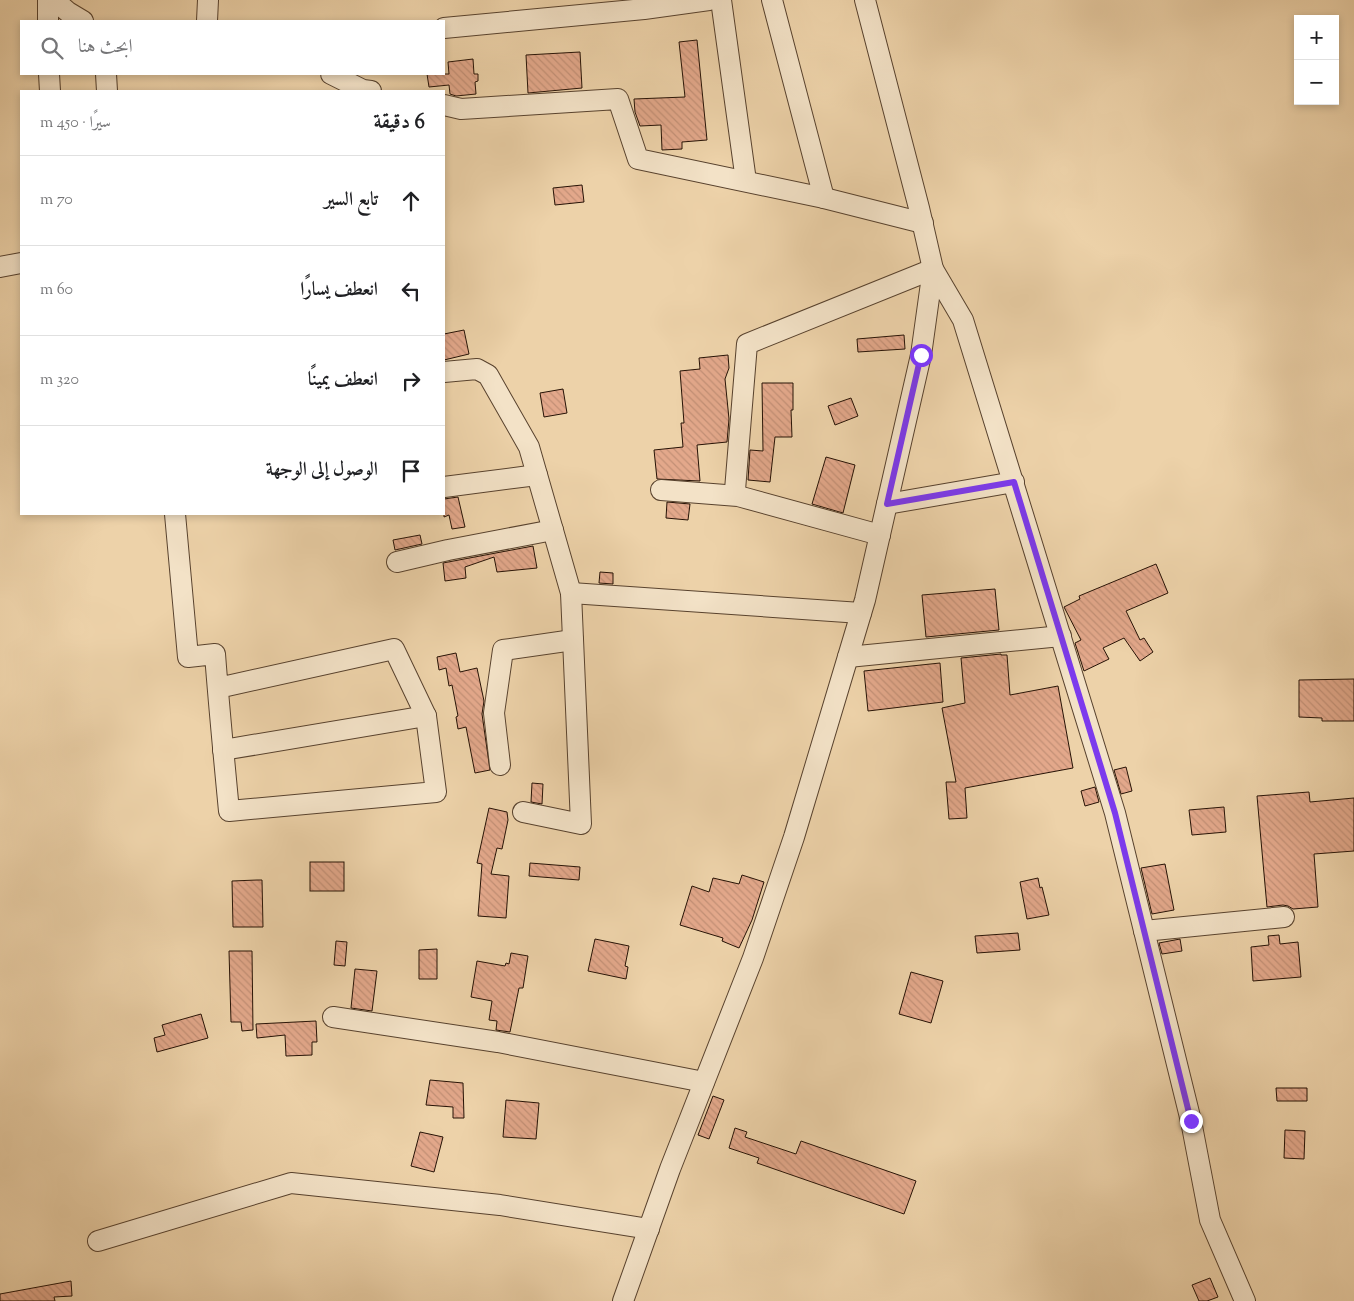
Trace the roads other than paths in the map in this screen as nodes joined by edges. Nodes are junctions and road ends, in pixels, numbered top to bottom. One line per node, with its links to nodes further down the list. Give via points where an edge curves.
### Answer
1 (48, 0): 8 (street)
2 (54, 0): 9 (street)
3 (208, 0): 10 (street)
4 (709, 0): 11 (street)
5 (721, 0): 19 (street)
6 (772, 0): 20 (street)
7 (865, 0): 21 (street)
8 (48, 20)
9 (81, 20)
10 (207, 20)
11 (445, 28)
12 (49, 75): 15 (street)
13 (106, 75): 16 (street)
14 (334, 75): 17 (street)
15 (50, 90)
16 (107, 90)
17 (363, 90)
18 (445, 105): 19 (street, via 461,109 618,99 638,159)
19 (746, 181): 20 (street)
20 (824, 198): 21 (street)
21 (923, 223): 24 (street)
22 (20, 263): 23 (street)
23 (0, 267)
24 (933, 269): 27 (street, via 964,320); 30 (street, via 747,344); 31 (street, via 921,355)
25 (445, 372): 26 (street, via 477,369 488,375 529,447)
26 (537, 476): 28 (street); 33 (street)
27 (1014, 482): 31 (street); 38 (street)
28 (445, 487)
29 (661, 490): 34 (street, via 738,496)
30 (734, 490)
31 (887, 504): 34 (street)
32 (175, 515): 41 (street, via 188,657 215,654)
33 (553, 530): 35 (street); 36 (street)
34 (880, 535): 37 (street)
35 (397, 562)
36 (571, 593): 37 (street); 39 (street)
37 (861, 613): 40 (street)
38 (1061, 636): 40 (street); 47 (street, via 1115,813)
39 (572, 640): 44 (street, via 503,650 494,713); 45 (street, via 581,824)
40 (848, 657): 49 (street, via 794,837 753,958)
41 (218, 688): 42 (street, via 394,649); 43 (street)
42 (426, 716): 43 (street); 43 (street, via 436,792 229,811)
43 (223, 750)
44 (500, 765)
45 (523, 812)
46 (1284, 917): 47 (street)
47 (1144, 931): 53 (street, via 1191,1121 1210,1220)
48 (333, 1017): 49 (street, via 498,1042)
49 (704, 1082): 50 (street)
50 (649, 1229): 51 (street, via 500,1205 291,1183); 52 (street)
51 (98, 1241)
52 (623, 1301)
53 (1245, 1301)

